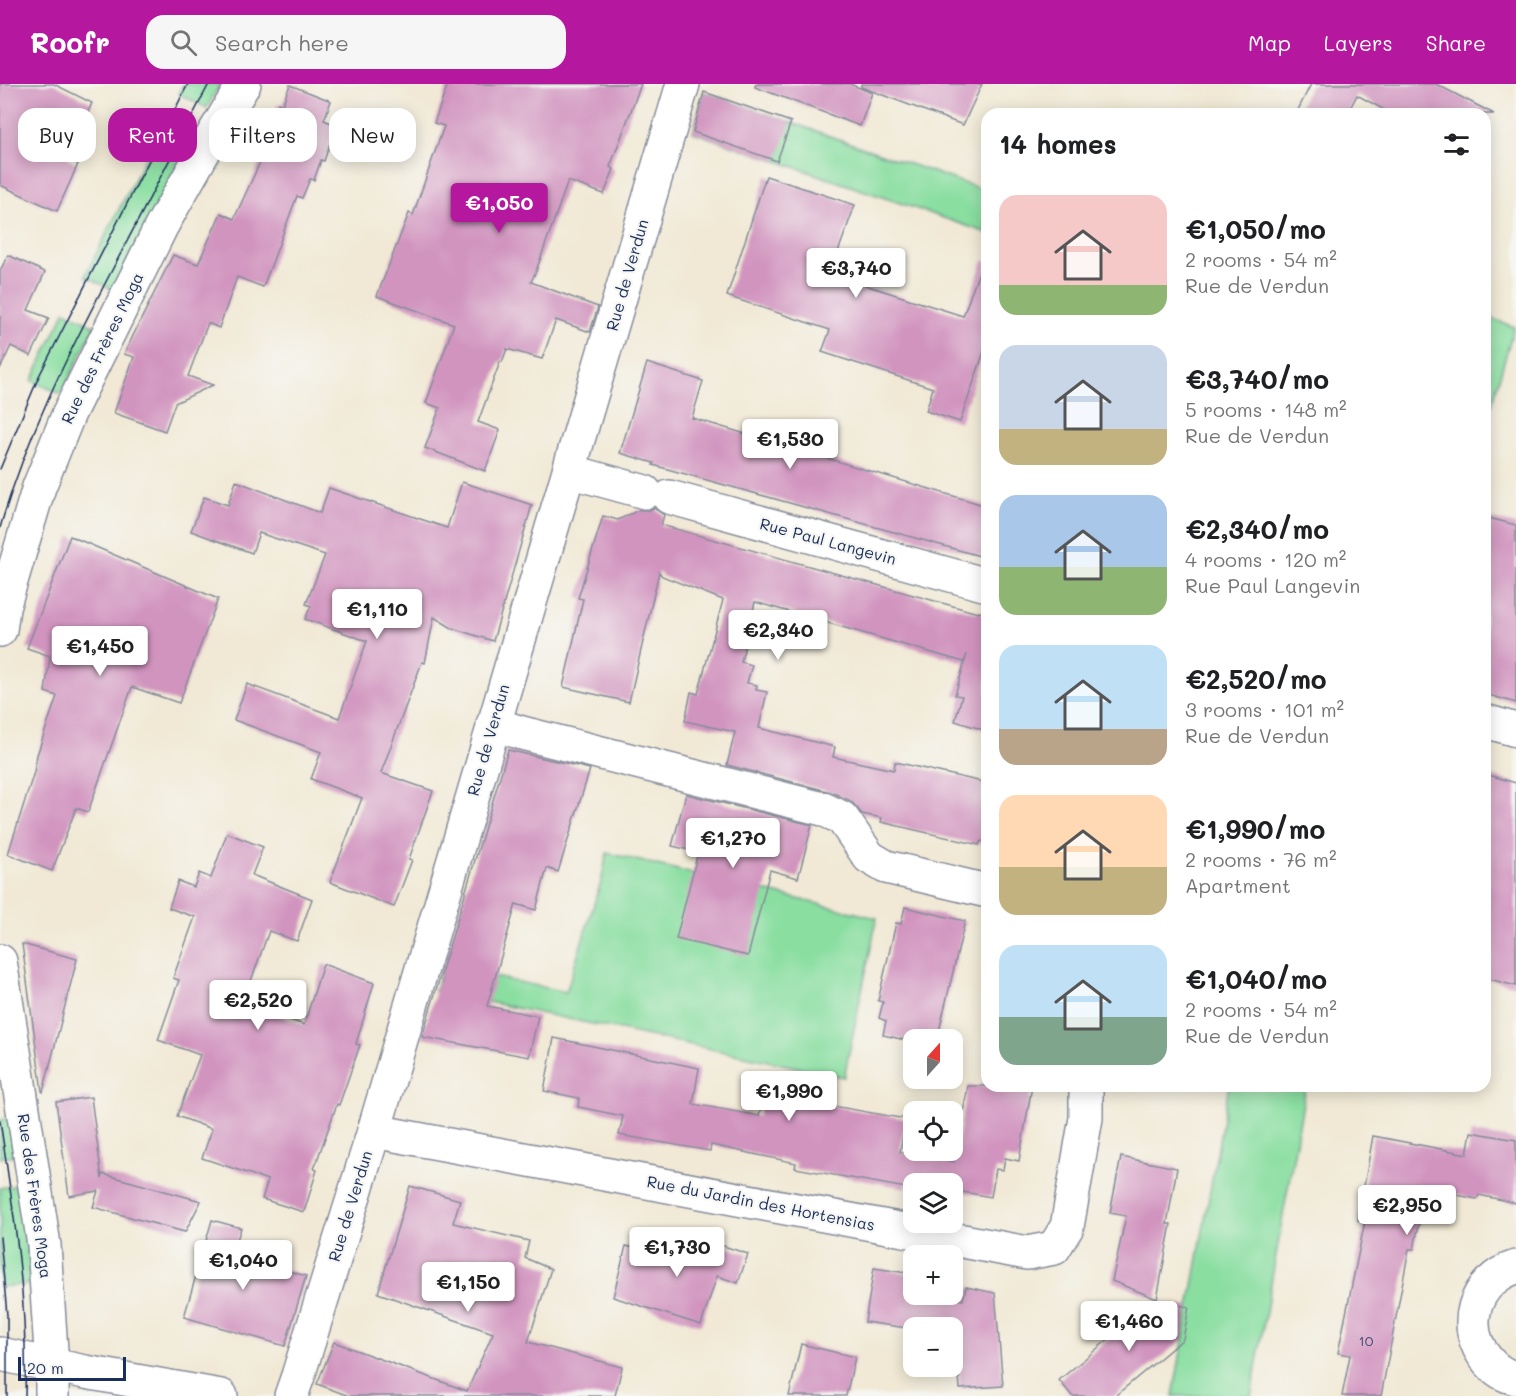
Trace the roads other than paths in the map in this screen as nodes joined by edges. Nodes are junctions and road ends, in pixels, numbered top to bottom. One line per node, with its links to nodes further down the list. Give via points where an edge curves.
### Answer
1 (244, 84): 5 (street, Rue des Frères Moga, via 161,226 69,413 39,487)
2 (683, 84): 3 (street, Rue de Verdun)
3 (569, 471): 4 (street, Rue Paul Langevin); 7 (street, Rue de Verdun)
4 (981, 583)
5 (0, 630)
6 (1491, 723): 8 (street)
7 (493, 724): 9 (street, via 823,808 842,818 868,857 886,867); 12 (street, Rue de Verdun)
8 (1516, 730)
9 (981, 890)
10 (0, 961): 16 (street, Rue des Frères Moga, via 44,1245)
11 (1086, 1092): 12 (street, Rue du Jardin des Hortensias, via 1086,1118 1066,1227 1054,1248 1027,1253)
12 (374, 1131): 18 (street, Rue de Verdun)
13 (1516, 1267): 15 (street, via 1504,1270 1489,1282 1478,1298 1473,1316 1474,1335 1481,1353 1494,1367)
14 (0, 1354): 16 (street)
15 (1516, 1378)
16 (52, 1381): 17 (street, via 117,1378)
17 (221, 1396)
18 (291, 1396)

